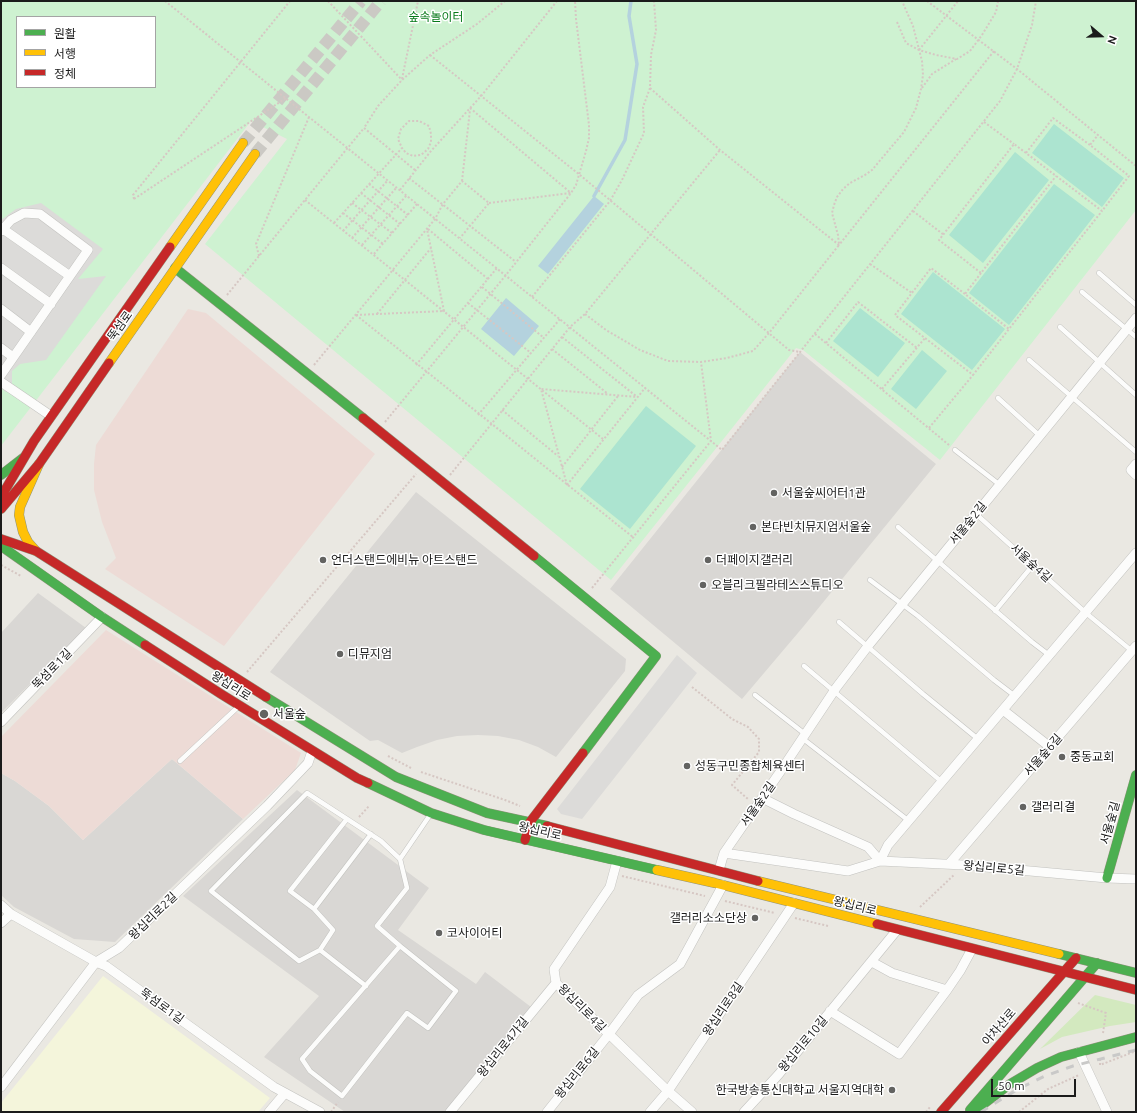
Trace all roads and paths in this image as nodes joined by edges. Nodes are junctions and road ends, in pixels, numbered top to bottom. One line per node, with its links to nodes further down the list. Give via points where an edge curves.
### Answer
1 (165, 1): 21 (path)
2 (290, 1): 21 (path)
3 (328, 1): 23 (path)
4 (418, 1): 23 (path)
5 (505, 1): 19 (path, via 477,24)
6 (557, 1): 26 (path)
7 (575, 1): 47 (path, via 589,125 589,138)
8 (654, 1): 24 (path, via 656,30 651,55)
9 (902, 1): 17 (path, via 913,26)
10 (927, 1): 14 (path)
11 (958, 1): 14 (path)
12 (998, 1): 16 (path, via 996,12)
13 (1036, 1): 22 (path, via 1032,24)
14 (946, 15): 16 (path); 17 (path)
15 (897, 22): 17 (path, via 906,43)
16 (979, 40): 18 (path); 20 (path, via 970,51)
17 (919, 50): 20 (path); 25 (path, via 923,75)
18 (994, 51): 22 (path); 93 (path)
19 (430, 55): 23 (path); 26 (path)
20 (957, 58): 25 (path, via 932,74)
21 (241, 61): 27 (path); 27 (path, via 133,195 134,199)
22 (1017, 69): 30 (path, via 1000,101); 32 (path)
23 (402, 80): 31 (path, via 378,106)
24 (650, 88): 39 (path); 64 (path, via 643,107 644,133)
25 (921, 89): 93 (path, via 916,108 904,132 872,170 850,183 837,197 832,213)
26 (482, 95): 28 (path); 47 (path)
27 (286, 98): 29 (path)
28 (470, 108): 40 (path); 51 (path); 57 (path)
29 (309, 117): 36 (path); 97 (path, via 256,244)
30 (984, 122): 34 (path); 70 (path)
31 (364, 128): 36 (path); 43 (path)
32 (1098, 135): 35 (path); 44 (path)
33 (244, 143): 170 (main road, 뚝섬로)
34 (1014, 144): 41 (path); 89 (path)
35 (1090, 146): 41 (path, via 1053,118); 71 (path, via 1129,176)
36 (348, 148): 46 (path); 60 (path)
37 (402, 148): 38 (path, via 413,156 421,155); 38 (path, via 398,139 401,129 409,121 419,121 428,126 431,134); 43 (path)
38 (428, 149): 40 (path)
39 (720, 150): 88 (path); 93 (path)
40 (431, 151): 45 (path)
41 (1026, 153): 48 (path)
42 (255, 154): 101 (main road, 뚝섬로)
43 (397, 154): 45 (path); 46 (path)
44 (1136, 166)
45 (415, 170): 49 (path)
46 (379, 172): 50 (path); 52 (path)
47 (580, 175): 57 (path); 64 (path)
48 (1056, 176): 71 (path); 105 (path)
49 (409, 178): 54 (path); 66 (path)
50 (388, 180): 53 (path); 55 (path)
51 (462, 181): 63 (path); 66 (path)
52 (369, 184): 55 (path); 56 (path)
53 (397, 187): 54 (path); 59 (path)
54 (400, 190): 58 (path)
55 (378, 191): 59 (path); 61 (path)
56 (361, 193): 61 (path); 62 (path)
57 (571, 193): 63 (path); 98 (path)
58 (407, 195): 65 (path); 67 (path)
59 (387, 198): 67 (path); 68 (path)
60 (305, 200): 78 (path); 97 (path)
61 (370, 200): 68 (path); 69 (path)
62 (352, 202): 69 (path); 72 (path)
63 (489, 202): 81 (path)
64 (610, 202): 88 (path); 115 (path)
65 (417, 204): 74 (path); 76 (path)
66 (443, 204): 76 (path); 81 (path)
67 (397, 206): 73 (path); 74 (path)
68 (380, 207): 73 (path); 75 (path)
69 (362, 210): 75 (path); 77 (path)
70 (913, 211): 89 (path); 99 (path)
71 (1102, 211): 132 (path)
72 (343, 213): 77 (path); 78 (path)
73 (389, 215): 79 (path); 80 (path)
74 (408, 215): 80 (path)
75 (371, 217): 79 (path); 82 (path)
76 (435, 219): 83 (path); 91 (path)
77 (353, 220): 82 (path); 85 (path)
78 (334, 223): 85 (path)
79 (381, 224): 86 (path); 87 (path)
80 (400, 224): 86 (path)
81 (470, 226): 91 (path); 98 (path)
82 (362, 227): 87 (path); 90 (path)
83 (427, 228): 95 (path); 103 (path); 108 (path)
84 (2, 230): 107 (street); 107 (street, via 11,220 24,213 40,214 88,250)
85 (343, 231): 90 (path)
86 (392, 233): 92 (path)
87 (372, 234): 92 (path); 94 (path)
88 (651, 235): 124 (path); 135 (path)
89 (944, 235): 105 (path, via 939,240)
90 (352, 238): 94 (path)
91 (460, 238): 102 (path)
92 (383, 244): 96 (path)
93 (839, 245): 135 (path)
94 (362, 246): 96 (path)
95 (431, 248): 109 (path); 122 (path)
96 (374, 255): 103 (path)
97 (259, 256): 118 (path)
98 (516, 262): 106 (path)
99 (870, 264): 112 (path); 136 (path)
100 (1, 268): 117 (street)
101 (175, 268): 118 (main road); 182 (main road, 뚝섬로)
102 (497, 268): 106 (path); 108 (path)
103 (393, 270): 109 (path); 125 (path)
104 (1099, 272): 119 (lane)
105 (981, 273): 114 (path)
106 (506, 275): 113 (path); 115 (path)
107 (70, 276): 117 (street)
108 (488, 279): 110 (path)
109 (405, 280): 122 (path); 123 (path)
110 (481, 287): 113 (path); 116 (path)
111 (1082, 292): 133 (lane)
112 (912, 293): 114 (path, via 931,268); 140 (path, via 895,315)
113 (490, 294): 121 (path); 139 (path)
114 (965, 294): 132 (path)
115 (532, 297): 127 (path)
116 (468, 303): 121 (path); 128 (path)
117 (51, 304): 134 (street)
118 (220, 304): 154 (main road)
119 (1136, 305)
120 (1, 309): 134 (street)
121 (477, 310): 129 (path); 146 (path)
122 (444, 311): 123 (path); 128 (path)
123 (377, 314): 125 (path)
124 (585, 314): 130 (path); 149 (path, via 640,350 668,361)
125 (356, 315): 151 (path); 154 (path)
126 (1136, 318): 133 (street, 서울숲2길)
127 (560, 319): 130 (path); 139 (path)
128 (454, 320): 129 (path); 151 (path)
129 (463, 327): 152 (path); 153 (path)
130 (570, 327): 137 (path); 159 (path)
131 (1060, 327): 150 (lane)
132 (1009, 329): 156 (path)
133 (1127, 329): 138 (lane); 150 (street, 서울숲2길)
134 (31, 332): 147 (street)
135 (769, 333): 145 (path, via 789,350); 149 (path, via 753,351)
136 (815, 334): 141 (path); 145 (path)
137 (562, 336): 144 (path); 165 (path)
138 (1136, 337)
139 (544, 338): 146 (path)
140 (925, 338): 143 (path); 156 (path)
141 (826, 344): 143 (path, via 858,302); 161 (path)
142 (1, 348): 147 (street)
143 (917, 348): 161 (path)
144 (552, 349): 157 (path); 162 (path)
145 (800, 352): 177 (path, via 722,450)
146 (531, 353): 152 (path)
147 (13, 357): 155 (street)
148 (1029, 360): 166 (lane)
149 (701, 362): 177 (path)
150 (1099, 363): 163 (lane); 166 (street, 서울숲2길)
151 (416, 365): 153 (path)
152 (517, 370): 157 (path); 169 (path)
153 (426, 372): 169 (path); 173 (path)
154 (307, 374): 173 (main road)
155 (1, 375)
156 (973, 375): 172 (path)
157 (528, 379): 160 (path); 168 (path)
158 (1, 382): 170 (street)
159 (644, 388): 165 (path); 177 (path)
160 (541, 389): 162 (path); 174 (path); 180 (path)
161 (882, 390): 172 (path)
162 (609, 395): 164 (path)
163 (1136, 395)
164 (618, 396): 165 (path); 174 (path)
165 (637, 397): 176 (path)
166 (1072, 397): 175 (street, 서울숲2길); 179 (lane)
167 (998, 398): 175 (lane)
168 (502, 410): 171 (path); 180 (path)
169 (478, 415): 171 (path)
170 (51, 416): 181 (main road, 뚝섬로)
171 (490, 425): 188 (path); 190 (path)
172 (929, 428): 178 (path)
173 (377, 430): 184 (main road)
174 (591, 430): 176 (path); 185 (path)
175 (1040, 436): 189 (street, 서울숲2길)
176 (603, 439): 190 (path)
177 (712, 441): 195 (path)
178 (955, 450): 189 (lane)
179 (1136, 452)
180 (559, 457): 185 (path)
181 (23, 458): 186 (main road); 191 (main road, 뚝섬로)
182 (39, 464): 192 (main road, 뚝섬로); 198 (main road, via 22,501 19,515 23,532)
183 (1136, 464): 187 (street, via 1131,470)
184 (422, 466): 188 (main road); 213 (path)
185 (562, 466): 190 (path)
186 (1, 475)
187 (1136, 475)
188 (443, 483): 203 (main road)
189 (1000, 485): 193 (street, 서울숲2길)
190 (567, 486): 195 (path)
191 (1, 497)
192 (1, 509)
193 (976, 514): 200 (street, 서울숲2길); 201 (lane, 서울숲4길)
194 (898, 527): 200 (lane)
195 (634, 538): 203 (path)
196 (1, 539): 198 (main road, 왕십리로)
197 (1, 546): 207 (main road, 왕십리로)
198 (36, 551): 213 (main road, 왕십리로)
199 (1136, 553): 206 (street)
200 (937, 561): 204 (street, 서울숲2길); 205 (lane)
201 (1033, 565): 205 (lane); 206 (lane, 서울숲4길)
202 (870, 580): 204 (lane)
203 (585, 597): 233 (main road, via 656,656)
204 (902, 604): 209 (street, 서울숲2길); 217 (lane)
205 (995, 611): 211 (lane)
206 (1086, 612): 210 (lane, 서울숲4길); 211 (street)
207 (102, 617): 218 (main road, 왕십리로); 220 (street, 뚝섬로1길)
208 (839, 622): 209 (lane)
209 (868, 646): 215 (street, 서울숲2길); 222 (lane)
210 (1134, 649): 223 (street, 서울숲6길)
211 (1049, 655): 217 (street)
212 (804, 666): 215 (lane)
213 (240, 680): 233 (main road, 왕십리로, via 396,777 487,813)
214 (692, 687): 228 (path, via 732,720 748,727 759,739 759,752 732,785)
215 (833, 691): 221 (street, 서울숲2길); 227 (lane)
216 (755, 695): 221 (lane)
217 (1015, 696): 219 (street)
218 (240, 705): 224 (main road, 왕십리로); 225 (lane)
219 (1003, 710): 222 (street); 223 (street)
220 (1, 722)
221 (804, 736): 228 (street, 서울숲2길); 232 (lane)
222 (978, 739): 227 (street)
223 (1050, 747): 241 (street, 서울숲6길)
224 (312, 751): 230 (main road, 왕십리로, via 357,778); 258 (street, 왕십리로2길, via 308,763 267,806 119,948)
225 (180, 761)
226 (1136, 774): 244 (main road, 서울숲길)
227 (942, 782): 232 (street)
228 (759, 802): 237 (street, 서울숲2길); 240 (street, via 868,846)
229 (369, 806): 234 (path)
230 (431, 813): 236 (main road, 왕십리로); 238 (lane)
231 (347, 819): 234 (lane); 249 (lane, via 290,891); 256 (lane, via 307,793 211,891 299,961)
232 (909, 821): 240 (street, via 888,845)
233 (530, 822): 236 (main road); 243 (main road, 왕십리로)
234 (354, 823): 235 (lane)
235 (371, 834): 238 (lane); 249 (lane)
236 (525, 840): 239 (main road, 왕십리로)
237 (724, 853): 240 (street, 왕십리로5길, via 848,872); 243 (street)
238 (400, 859): 254 (lane, via 407,888 377,926)
239 (617, 861): 246 (main road, 왕십리로); 264 (street, 왕십리로4길, via 610,887 554,969)
240 (880, 861): 241 (street, 왕십리로5길)
241 (949, 864): 242 (street, 왕십리로5길)
242 (964, 865): 244 (street, 왕십리로5길); 251 (path)
243 (718, 870): 251 (main road, 왕십리로)
244 (1107, 878): 245 (street, 왕십리로5길)
245 (1136, 879)
246 (723, 885): 247 (main road, 왕십리로); 269 (street, 왕십리로6길, via 680,964 638,995)
247 (794, 903): 253 (main road, 왕십리로); 275 (street, 왕십리로8길)
248 (1, 905): 250 (street, 뚝섬로1길)
249 (314, 909): 256 (lane, via 333,930)
250 (12, 914): 252 (street); 258 (street, 뚝섬로1길)
251 (910, 918): 257 (main road, 왕십리로)
252 (1, 923)
253 (897, 930): 255 (main road, 왕십리로); 259 (street, 왕십리로10길)
254 (400, 946): 265 (lane); 277 (lane, via 456,991 428,1028 407,1013)
255 (972, 949): 261 (main road, 왕십리로); 267 (street, 왕십리로10길)
256 (320, 950): 265 (lane)
257 (1076, 958): 260 (main road, 왕십리로); 261 (main road, 아차산로)
258 (96, 962): 274 (street, 왕십리로2길); 276 (street, 뚝섬로1길, via 106,966)
259 (872, 962): 267 (street, via 892,973); 268 (street, 왕십리로10길)
260 (1096, 963): 262 (main road, 왕십리로); 263 (main road)
261 (1063, 972): 263 (main road, 왕십리로); 286 (main road, 아차산로)
262 (1136, 973)
263 (1086, 978): 266 (main road, 왕십리로); 287 (main road)
264 (556, 983): 269 (street, 왕십리로4길); 281 (street, 왕십리로4가길)
265 (366, 986): 277 (lane, via 302,1060 310,1072)
266 (1135, 988)
267 (947, 990): 268 (street, 왕십리로10길, via 899,1054)
268 (830, 1011): 285 (street, 왕십리로10길, via 779,1074)
269 (609, 1034): 275 (street, 왕십리로4길); 282 (street, 왕십리로6길)
270 (1136, 1038): 271 (main road)
271 (1079, 1052): 273 (street); 288 (main road, via 1037,1068 1010,1084)
272 (1100, 1065): 273 (path)
273 (1088, 1070): 289 (path, via 1048,1089); 290 (street)
274 (1, 1087)
275 (668, 1091): 283 (street, 왕십리로8길); 284 (street, 왕십리로4길)
276 (285, 1093): 278 (street); 279 (street, 뚝섬로1길)
277 (342, 1096): 280 (path)
278 (269, 1112)
279 (320, 1112)
280 (331, 1112)
281 (450, 1112)
282 (546, 1112)
283 (650, 1112)
284 (692, 1112)
285 (744, 1112)
286 (941, 1112)
287 (967, 1112)
288 (973, 1112)
289 (1019, 1112)
290 (1107, 1112)

